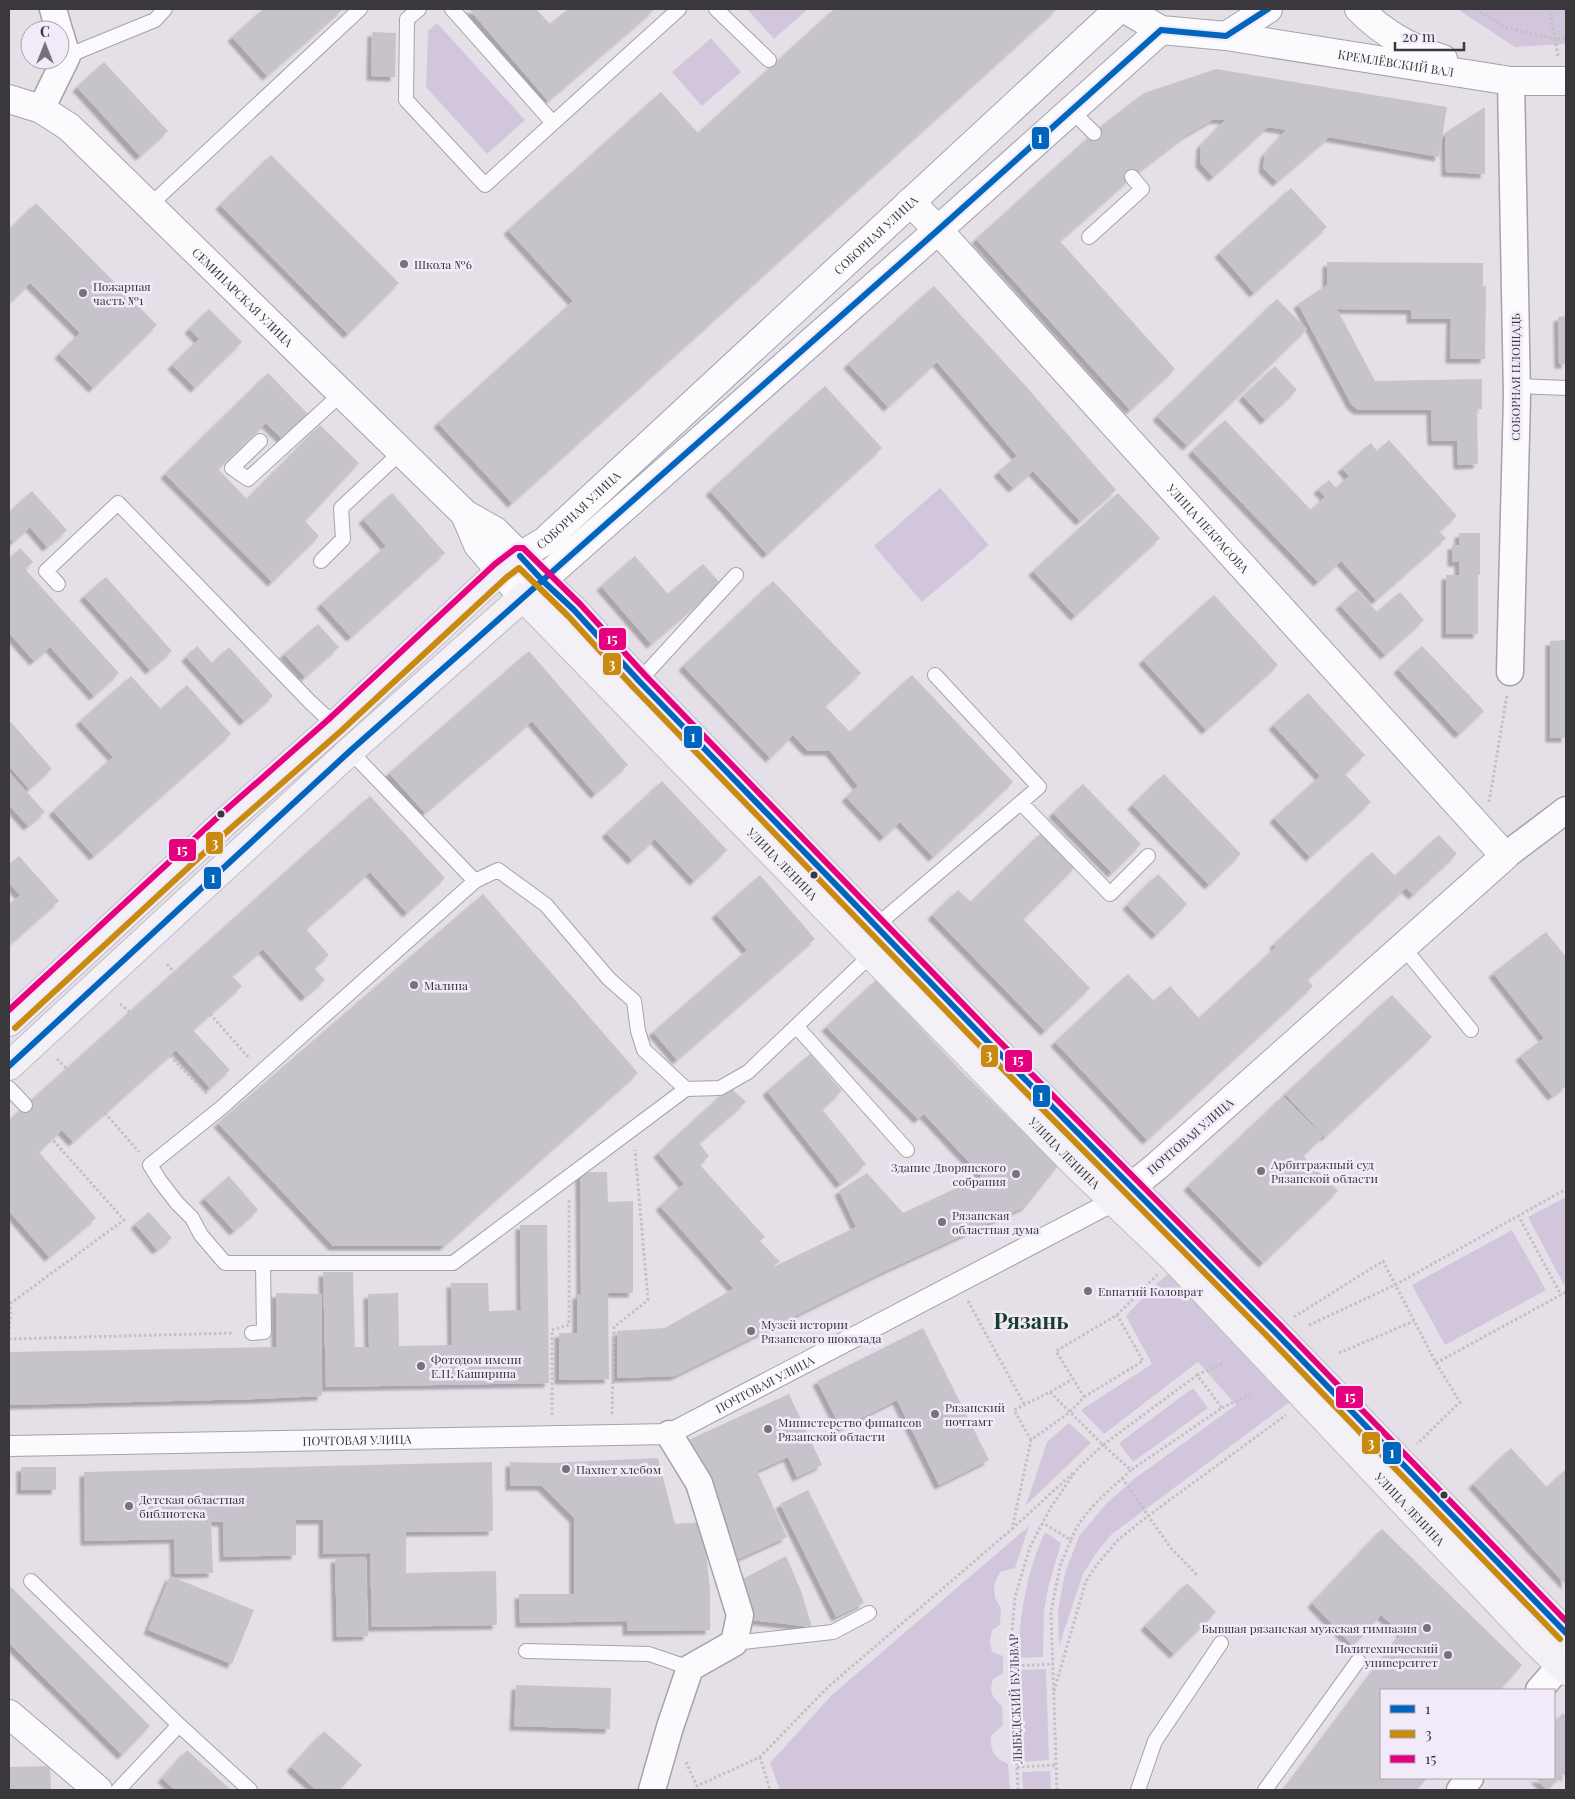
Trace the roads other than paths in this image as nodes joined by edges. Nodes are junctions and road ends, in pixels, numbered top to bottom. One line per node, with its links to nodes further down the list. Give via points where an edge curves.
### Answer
1 (165, 9): 13 (lane, via 155,20)
2 (360, 9): 25 (lane)
3 (419, 9): 21 (lane, via 407,19 406,100 485,185)
4 (452, 9): 21 (lane)
5 (679, 9): 21 (lane)
6 (716, 9): 14 (lane)
7 (1119, 9): 24 (main road, СОБОРНАЯ УЛИЦА)
8 (1125, 9): 11 (main road)
9 (1268, 9): 12 (main road)
10 (1359, 9): 16 (main road, via 1386,32 1417,50)
11 (1161, 30): 12 (main road); 20 (main road)
12 (1226, 36): 16 (main road, КРЕМЛЁВСКИЙ ВАЛ)
13 (70, 38)
14 (769, 60)
15 (53, 70): 19 (street)
16 (1511, 81): 17 (main road, КРЕМЛЁВСКИЙ ВАЛ); 28 (street, СОБОРНАЯ ПЛОЩАДЬ)
17 (1566, 81)
18 (9, 99): 19 (main road, СЕМИНАРСКАЯ УЛИЦА)
19 (42, 109): 25 (main road, СЕМИНАРСКАЯ УЛИЦА, via 68,127)
20 (1070, 110): 22 (lane); 26 (main road)
21 (553, 123)
22 (1094, 133)
23 (1132, 177): 27 (lane, via 1142,188)
24 (910, 202): 26 (main road, УЛИЦА НЕКРАСОВА); 34 (main road, СОБОРНАЯ УЛИЦА, via 545,541)
25 (149, 206): 30 (main road, СЕМИНАРСКАЯ УЛИЦА)
26 (938, 230): 37 (main road); 46 (main road, УЛИЦА НЕКРАСОВА)
27 (1089, 237)
28 (1517, 386): 29 (lane); 38 (street, СОБОРНАЯ ПЛОЩАДЬ)
29 (1566, 388)
30 (341, 394): 31 (lane, via 248,479 232,468); 32 (main road, СЕМИНАРСКАЯ УЛИЦА)
31 (260, 441)
32 (401, 452): 33 (lane, via 340,508 343,539); 34 (main road, СЕМИНАРСКАЯ УЛИЦА, via 465,514 478,545)
33 (321, 561)
34 (510, 563): 37 (main road, УЛИЦА ЛЕНИНА); 41 (main road, СОБОРНАЯ УЛИЦА)
35 (736, 575): 40 (lane)
36 (58, 584): 41 (lane, via 46,571 118,502)
37 (533, 589): 40 (main road, УЛИЦА ЛЕНИНА, via 574,610); 42 (main road); 50 (main road, УЛИЦА ЛЕНИНА)
38 (1510, 672)
39 (935, 675): 43 (lane, via 1039,787)
40 (639, 681): 48 (main road, УЛИЦА ЛЕНИНА)
41 (335, 725): 51 (main road, СОБОРНАЯ УЛИЦА)
42 (350, 752): 47 (lane); 54 (main road)
43 (1022, 803): 45 (lane, via 1110,894); 48 (lane)
44 (1566, 810): 46 (street)
45 (1148, 856)
46 (1505, 856): 49 (main road, ПОЧТОВАЯ УЛИЦА)
47 (475, 881): 56 (lane, via 498,870 546,905 610,979 634,1001 644,1050); 60 (lane, via 220,1108 150,1164 192,1218 200,1235 225,1263)
48 (877, 925): 59 (main road, УЛИЦА ЛЕНИНА, via 987,1041)
49 (1403, 946): 53 (lane); 59 (main road, ПОЧТОВАЯ УЛИЦА)
50 (872, 954): 52 (lane); 59 (main road, УЛИЦА ЛЕНИНА)
51 (9, 1022)
52 (797, 1027): 56 (lane, via 748,1072 720,1088); 58 (lane)
53 (1471, 1030)
54 (9, 1066)
55 (9, 1088): 57 (lane)
56 (686, 1089): 60 (lane, via 453,1263)
57 (25, 1105)
58 (907, 1150)
59 (1122, 1194): 62 (street, ПОЧТОВАЯ УЛИЦА); 66 (main road, УЛИЦА ЛЕНИНА, via 1273,1330); 71 (main road, УЛИЦА ЛЕНИНА, via 1174,1259)
60 (263, 1263): 61 (lane, via 264,1332)
61 (252, 1333)
62 (669, 1434): 63 (street, ПОЧТОВАЯ УЛИЦА); 67 (street, via 702,1492 740,1615)
63 (9, 1446)
64 (32, 1581): 75 (lane)
65 (869, 1613): 67 (lane, via 833,1632)
66 (1566, 1633)
67 (734, 1643): 72 (street)
68 (1221, 1643): 82 (lane, via 1156,1741)
69 (526, 1651): 72 (lane, via 649,1654)
70 (1358, 1661): 83 (lane)
71 (1564, 1665): 73 (street)
72 (690, 1668): 81 (street)
73 (1540, 1689)
74 (9, 1714): 76 (main road)
75 (179, 1725): 79 (lane); 80 (lane)
76 (21, 1735): 78 (main road)
77 (1469, 1779): 84 (street)
78 (98, 1790)
79 (118, 1790)
80 (250, 1790)
81 (652, 1790)
82 (1138, 1790)
83 (1265, 1790)
84 (1460, 1790)

